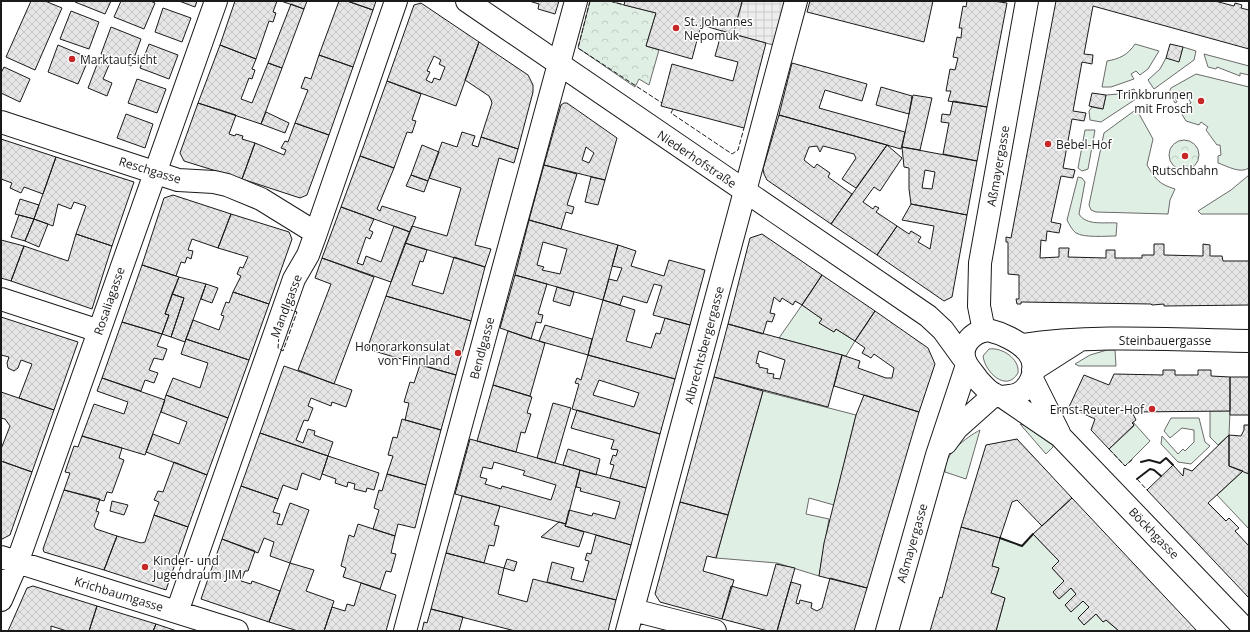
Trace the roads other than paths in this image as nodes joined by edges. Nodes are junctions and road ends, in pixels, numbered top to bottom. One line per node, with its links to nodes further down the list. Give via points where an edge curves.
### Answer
1 (216, 1): 9 (street, Rosaliagasse)
2 (396, 1): 11 (street, Mandlgasse)
3 (467, 1): 7 (street, Niederhofstraße)
4 (576, 1): 7 (street, Bendlgasse)
5 (796, 1): 10 (street, Albrechtsbergergasse)
6 (1027, 1): 15 (street, Aßmayergasse, via 980,263)
7 (559, 64): 10 (street, Niederhofstraße); 29 (street, Bendlgasse)
8 (1, 122): 9 (street, Reschgasse)
9 (155, 172): 11 (street, Reschgasse, via 178,180 232,186 261,199); 14 (street, Rosaliagasse)
10 (746, 192): 13 (street, Niederhofstraße); 26 (street, Albrechtsbergergasse)
11 (316, 233): 27 (street, Mandlgasse, via 308,255 294,279)
12 (1, 299): 14 (street)
13 (928, 316): 15 (street, Niederhofstraße); 19 (street, Niederhofstraße, via 943,330)
14 (99, 331): 24 (street, Rosaliagasse)
15 (978, 333): 18 (street, via 995,332); 19 (street, via 965,346)
16 (1080, 340): 17 (street, Steinbauergasse); 18 (street, Steinbauergasse, via 1052,340); 20 (street)
17 (1249, 341)
18 (1022, 345): 20 (street, via 1033,361)
19 (966, 362): 21 (street, via 986,390); 23 (street, Aßmayergasse)
20 (1033, 375): 21 (street, via 1027,387 1020,392 1012,396); 22 (street, Böckhgasse)
21 (998, 396): 22 (street, Böckhgasse); 23 (street, Aßmayergasse, via 957,428)
22 (1060, 436): 33 (street, Böckhgasse)
23 (938, 455): 32 (street, Aßmayergasse)
24 (9, 560): 25 (street, Rosaliagasse); 27 (street, Krichbaumgasse)
25 (1, 600)
26 (633, 610): 30 (street, Albrechtsbergergasse); 31 (street)
27 (177, 612): 28 (street, Krichbaumgasse)
28 (237, 631)
29 (405, 631)
30 (627, 631)
31 (714, 631)
32 (887, 631)
33 (1247, 631)

